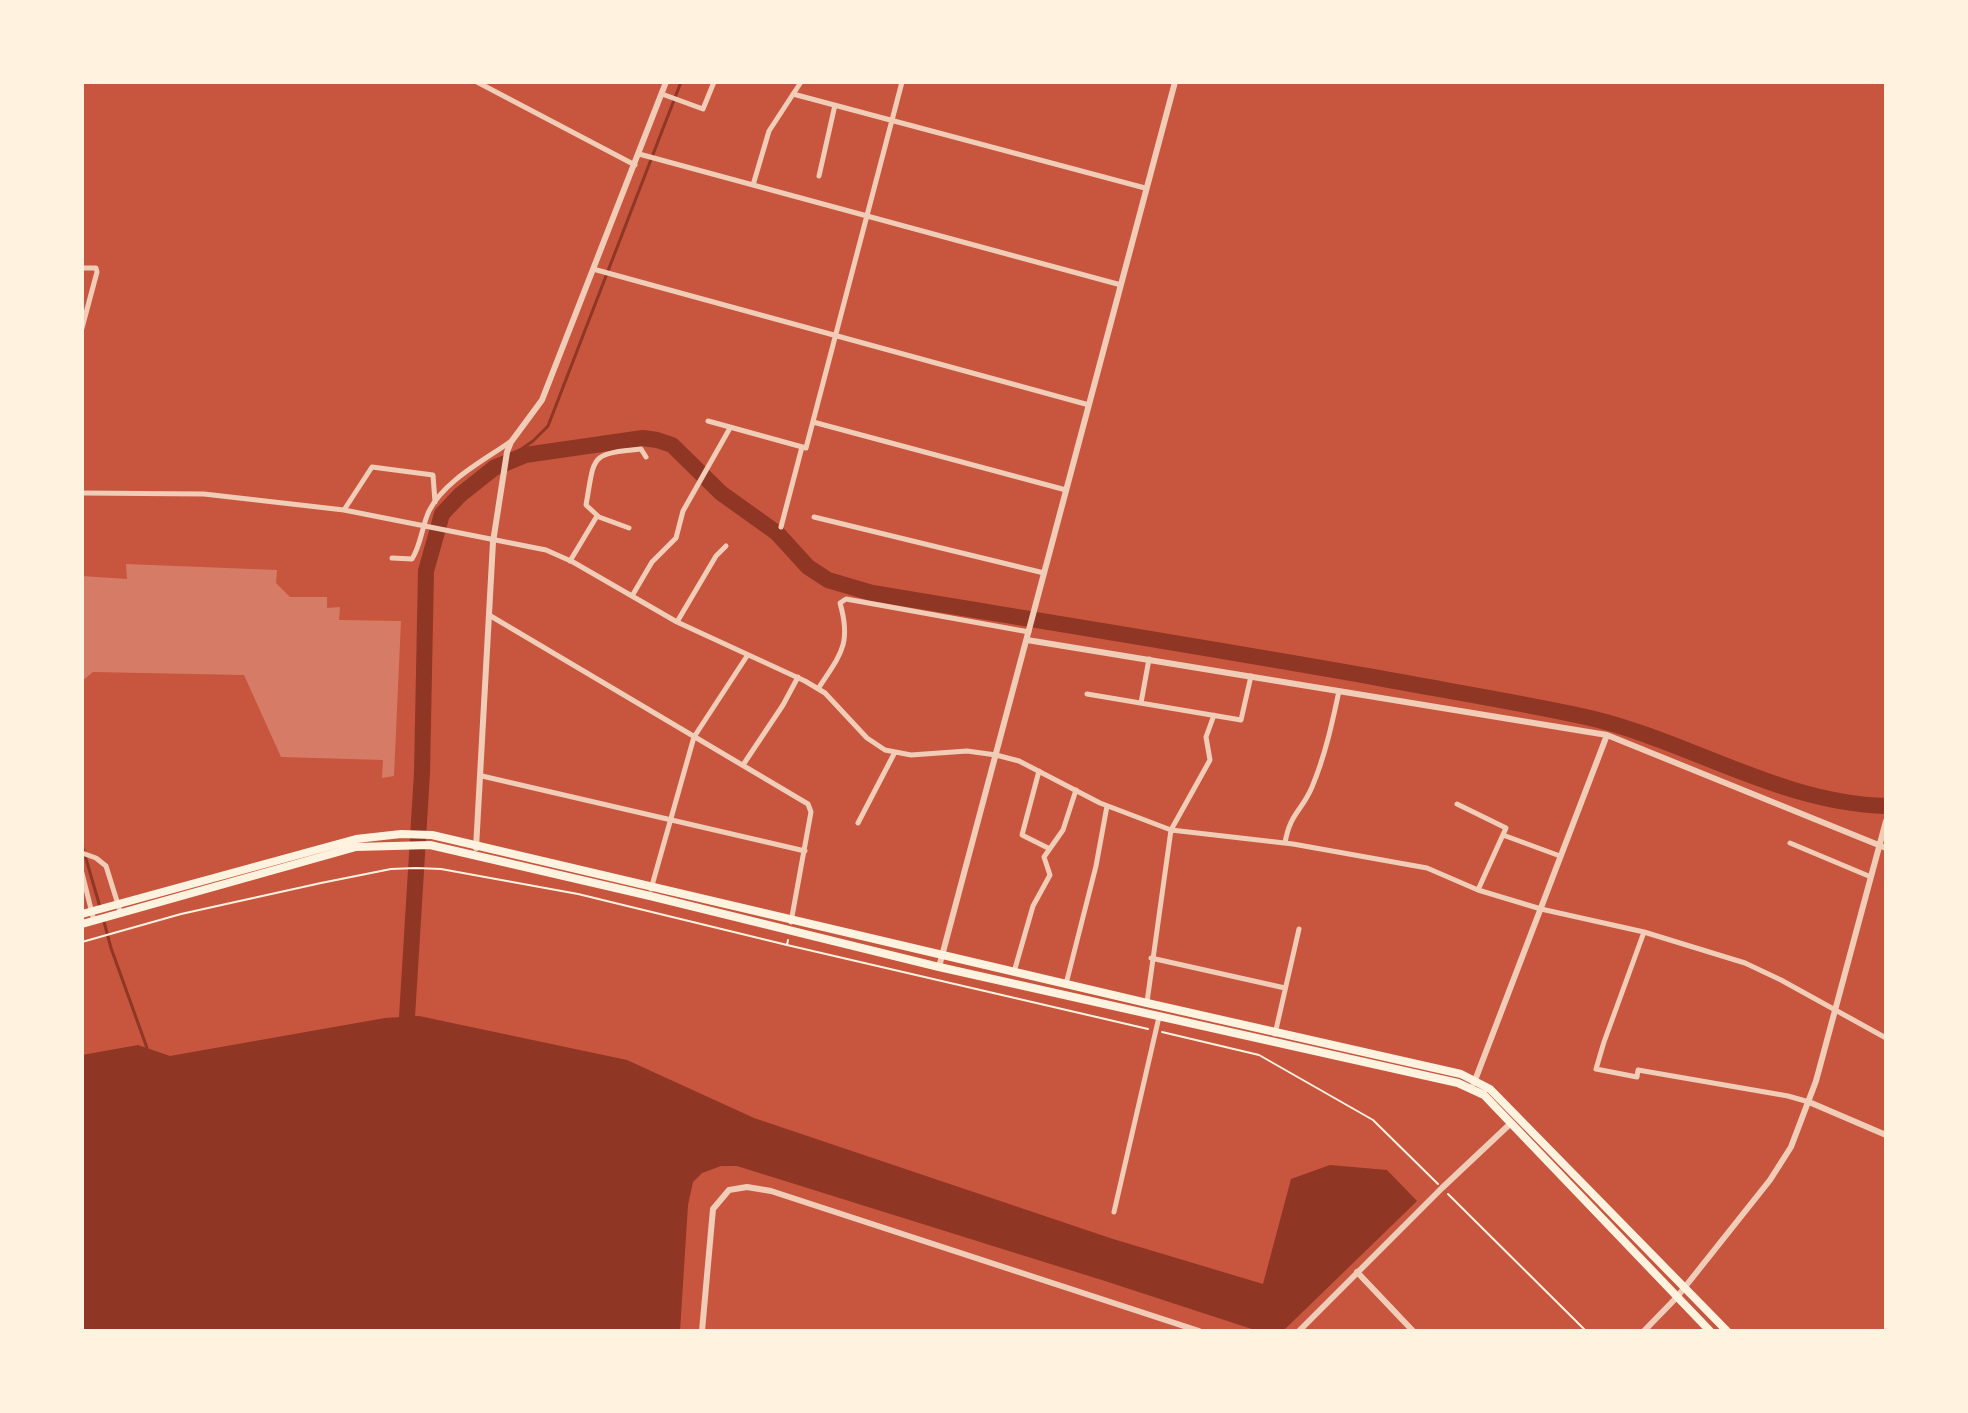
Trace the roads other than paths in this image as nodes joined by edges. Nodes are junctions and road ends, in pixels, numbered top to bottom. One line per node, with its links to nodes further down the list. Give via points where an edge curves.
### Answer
1 (477, 82): 12 (street)
2 (666, 82): 7 (street)
3 (714, 82): 7 (street, via 703,109)
4 (801, 82): 8 (street)
5 (902, 82): 10 (street)
6 (1175, 82): 15 (street)
7 (662, 94): 11 (street)
8 (793, 94): 9 (street); 14 (street, via 769,131)
9 (835, 105): 10 (street); 13 (street)
10 (892, 121): 15 (street); 16 (street)
11 (639, 154): 12 (street); 14 (street)
12 (635, 165): 18 (street)
13 (819, 176)
14 (753, 185): 16 (street)
15 (1145, 188): 19 (street)
16 (867, 216): 19 (street); 21 (street)
17 (82, 268): 20 (street, via 97,272)
18 (593, 269): 21 (street); 26 (street, via 542,400)
19 (1121, 285): 22 (street)
20 (82, 328)
21 (836, 334): 22 (street); 24 (street)
22 (1089, 405): 29 (street)
23 (708, 421): 25 (street)
24 (813, 422): 27 (street, via 806,448); 29 (street)
25 (730, 428): 27 (street); 43 (street, via 697,482 676,538 652,562)
26 (511, 442): 31 (street); 38 (street)
27 (802, 447): 36 (street)
28 (646, 457): 33 (street, via 641,449 599,456 586,505)
29 (1066, 490): 42 (street)
30 (82, 493): 32 (street, via 204,494)
31 (435, 503): 32 (street, via 433,475 372,467); 35 (street)
32 (344, 510): 35 (street)
33 (597, 516): 37 (street); 41 (street)
34 (814, 517): 42 (street)
35 (425, 527): 38 (street); 40 (street, via 412,559)
36 (781, 527)
37 (629, 528)
38 (493, 542): 41 (street, via 546,550); 44 (street)
39 (726, 546): 45 (street)
40 (392, 558)
41 (570, 561): 43 (street)
42 (1044, 573): 46 (street)
43 (632, 596): 45 (street)
44 (489, 615): 57 (street); 62 (street)
45 (677, 622): 47 (street)
46 (1028, 634): 48 (street); 51 (street, via 846,599 840,603 846,639); 59 (street)
47 (747, 656): 50 (street); 57 (street)
48 (1149, 659): 49 (street); 54 (street)
49 (1251, 676): 52 (street); 55 (street, via 1241,720)
50 (798, 677): 51 (street); 60 (street)
51 (818, 689): 58 (street, via 867,738)
52 (1339, 691): 56 (street); 71 (street, via 1326,749 1310,792 1288,825)
53 (1087, 694): 54 (street)
54 (1141, 703): 55 (street)
55 (1214, 715): 69 (street, via 1206,737 1210,760)
56 (1607, 735): 73 (street); 78 (street)
57 (694, 737): 60 (street); 66 (street)
58 (895, 752): 59 (street); 68 (street)
59 (996, 755): 61 (street); 90 (street)
60 (743, 765): 76 (street, via 808,804)
61 (1039, 771): 63 (street); 74 (street, via 1022,835)
62 (482, 776): 66 (street); 75 (street)
63 (1076, 790): 65 (street); 74 (street, via 1063,830)
64 (1457, 804): 70 (street, via 1506,828)
65 (1107, 806): 69 (street); 94 (street)
66 (670, 819): 76 (street); 82 (street)
67 (1886, 821): 73 (street)
68 (858, 823)
69 (1171, 830): 71 (street); 91 (street)
70 (1503, 835): 78 (street); 81 (street)
71 (1285, 843): 81 (street, via 1427,868)
72 (1790, 843): 80 (street)
73 (1883, 847): 80 (street)
74 (1049, 848): 93 (street, via 1044,857 1050,875 1033,906)
75 (476, 850): 82 (highway); 83 (highway, via 401,844 356,847); 83 (highway, via 432,835 356,839)
76 (805, 851): 87 (street)
77 (82, 853): 83 (street, via 106,866)
78 (1560, 856): 84 (street)
79 (82, 873): 85 (street)
80 (1871, 877): 97 (street)
81 (1478, 890): 84 (street)
82 (651, 891): 87 (highway)
83 (120, 909): 85 (highway)
84 (1541, 909): 89 (street); 101 (street)
85 (93, 915): 86 (highway)
86 (82, 924)
87 (791, 925): 90 (highway); 92 (highway)
88 (1299, 929): 95 (street)
89 (1644, 932): 97 (street, via 1745,963); 102 (street, via 1596,1069 1637,1077 1638,1070)
90 (942, 955): 92 (street); 93 (highway)
91 (1151, 958): 95 (street); 96 (street)
92 (939, 967): 98 (highway)
93 (1014, 972): 94 (highway)
94 (1066, 985): 96 (highway)
95 (1285, 988): 99 (street)
96 (1147, 1003): 99 (highway)
97 (1835, 1009): 100 (street); 102 (street)
98 (1159, 1017): 99 (highway); 105 (street)
99 (1274, 1037): 101 (highway)
100 (1886, 1038)
101 (1473, 1084): 103 (highway); 107 (highway, via 1490,1089)
102 (1809, 1102): 104 (street); 107 (street, via 1791,1147 1770,1180)
103 (1510, 1124): 106 (street); 108 (highway)
104 (1886, 1135)
105 (1114, 1212)
106 (1357, 1272): 111 (street); 112 (street)
107 (1685, 1287): 108 (street); 115 (highway)
108 (1677, 1297): 113 (street); 114 (highway)
109 (702, 1331): 110 (street, via 713,1209 729,1190 747,1187)
110 (1199, 1331)
111 (1299, 1331)
112 (1413, 1331)
113 (1644, 1331)
114 (1710, 1331)
115 (1727, 1331)

